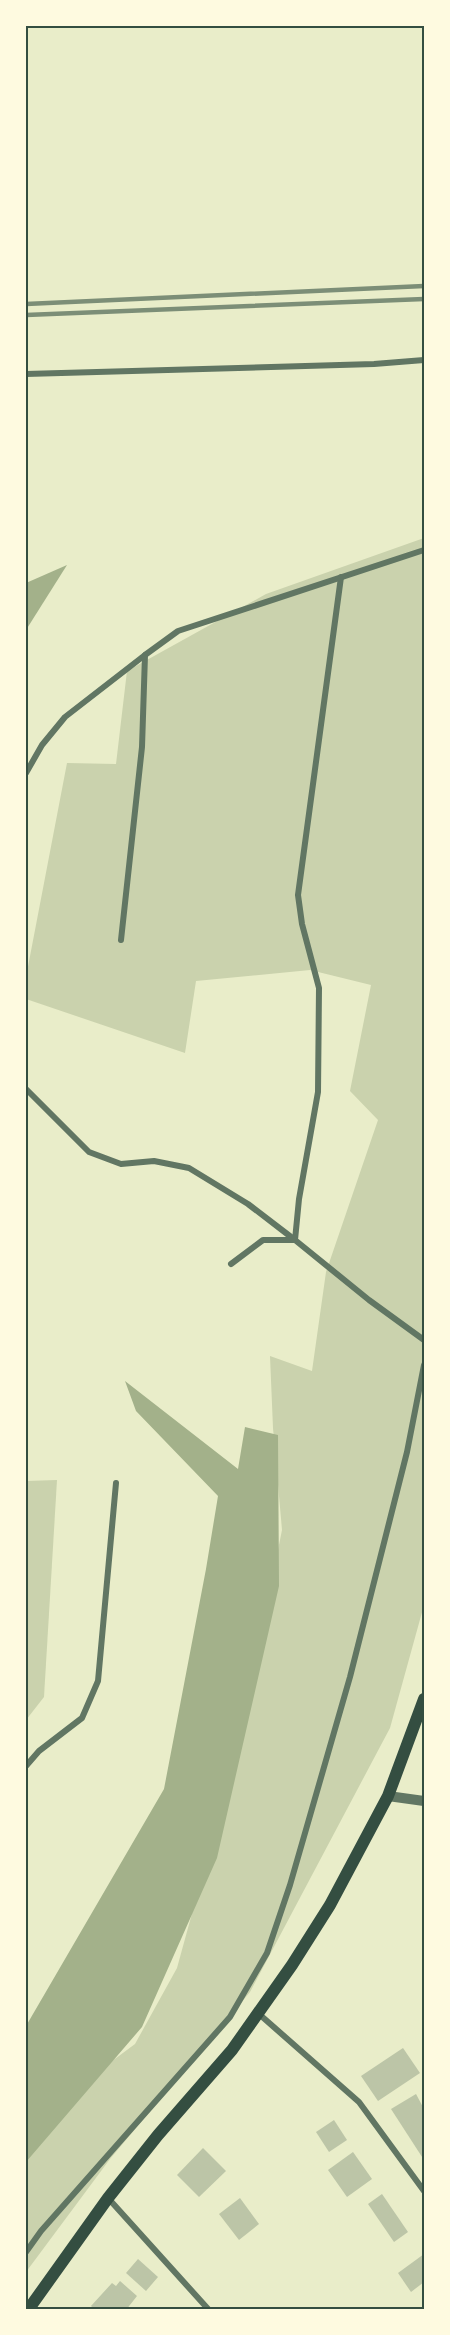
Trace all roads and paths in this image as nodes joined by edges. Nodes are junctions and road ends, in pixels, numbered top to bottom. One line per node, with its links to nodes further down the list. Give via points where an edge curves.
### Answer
1 (424, 360): 2 (street)
2 (26, 374)
3 (424, 550): 4 (street)
4 (342, 577): 5 (street, via 178,631); 9 (street, via 298,895 319,988 318,1092)
5 (145, 655): 6 (street, via 65,717); 7 (street, via 142,747)
6 (26, 773)
7 (121, 940)
8 (26, 1089): 9 (street, via 89,1152 121,1164 154,1161 189,1168 248,1204)
9 (295, 1240): 10 (street, via 262,1240); 11 (street)
10 (231, 1264)
11 (424, 1340)
12 (424, 1365): 13 (street)
13 (423, 1384): 22 (street, via 350,1677 267,1953 230,2017)
14 (116, 1483): 16 (street, via 98,1681 82,1718)
15 (424, 1699): 17 (main road)
16 (26, 1766)
17 (388, 1796): 18 (street); 19 (main road, via 330,1905)
18 (424, 1801)
19 (259, 2014): 20 (street, via 358,2102); 21 (main road)
20 (424, 2191)
21 (108, 2198): 23 (main road); 24 (street)
22 (26, 2252)
23 (28, 2310)
24 (209, 2310)

